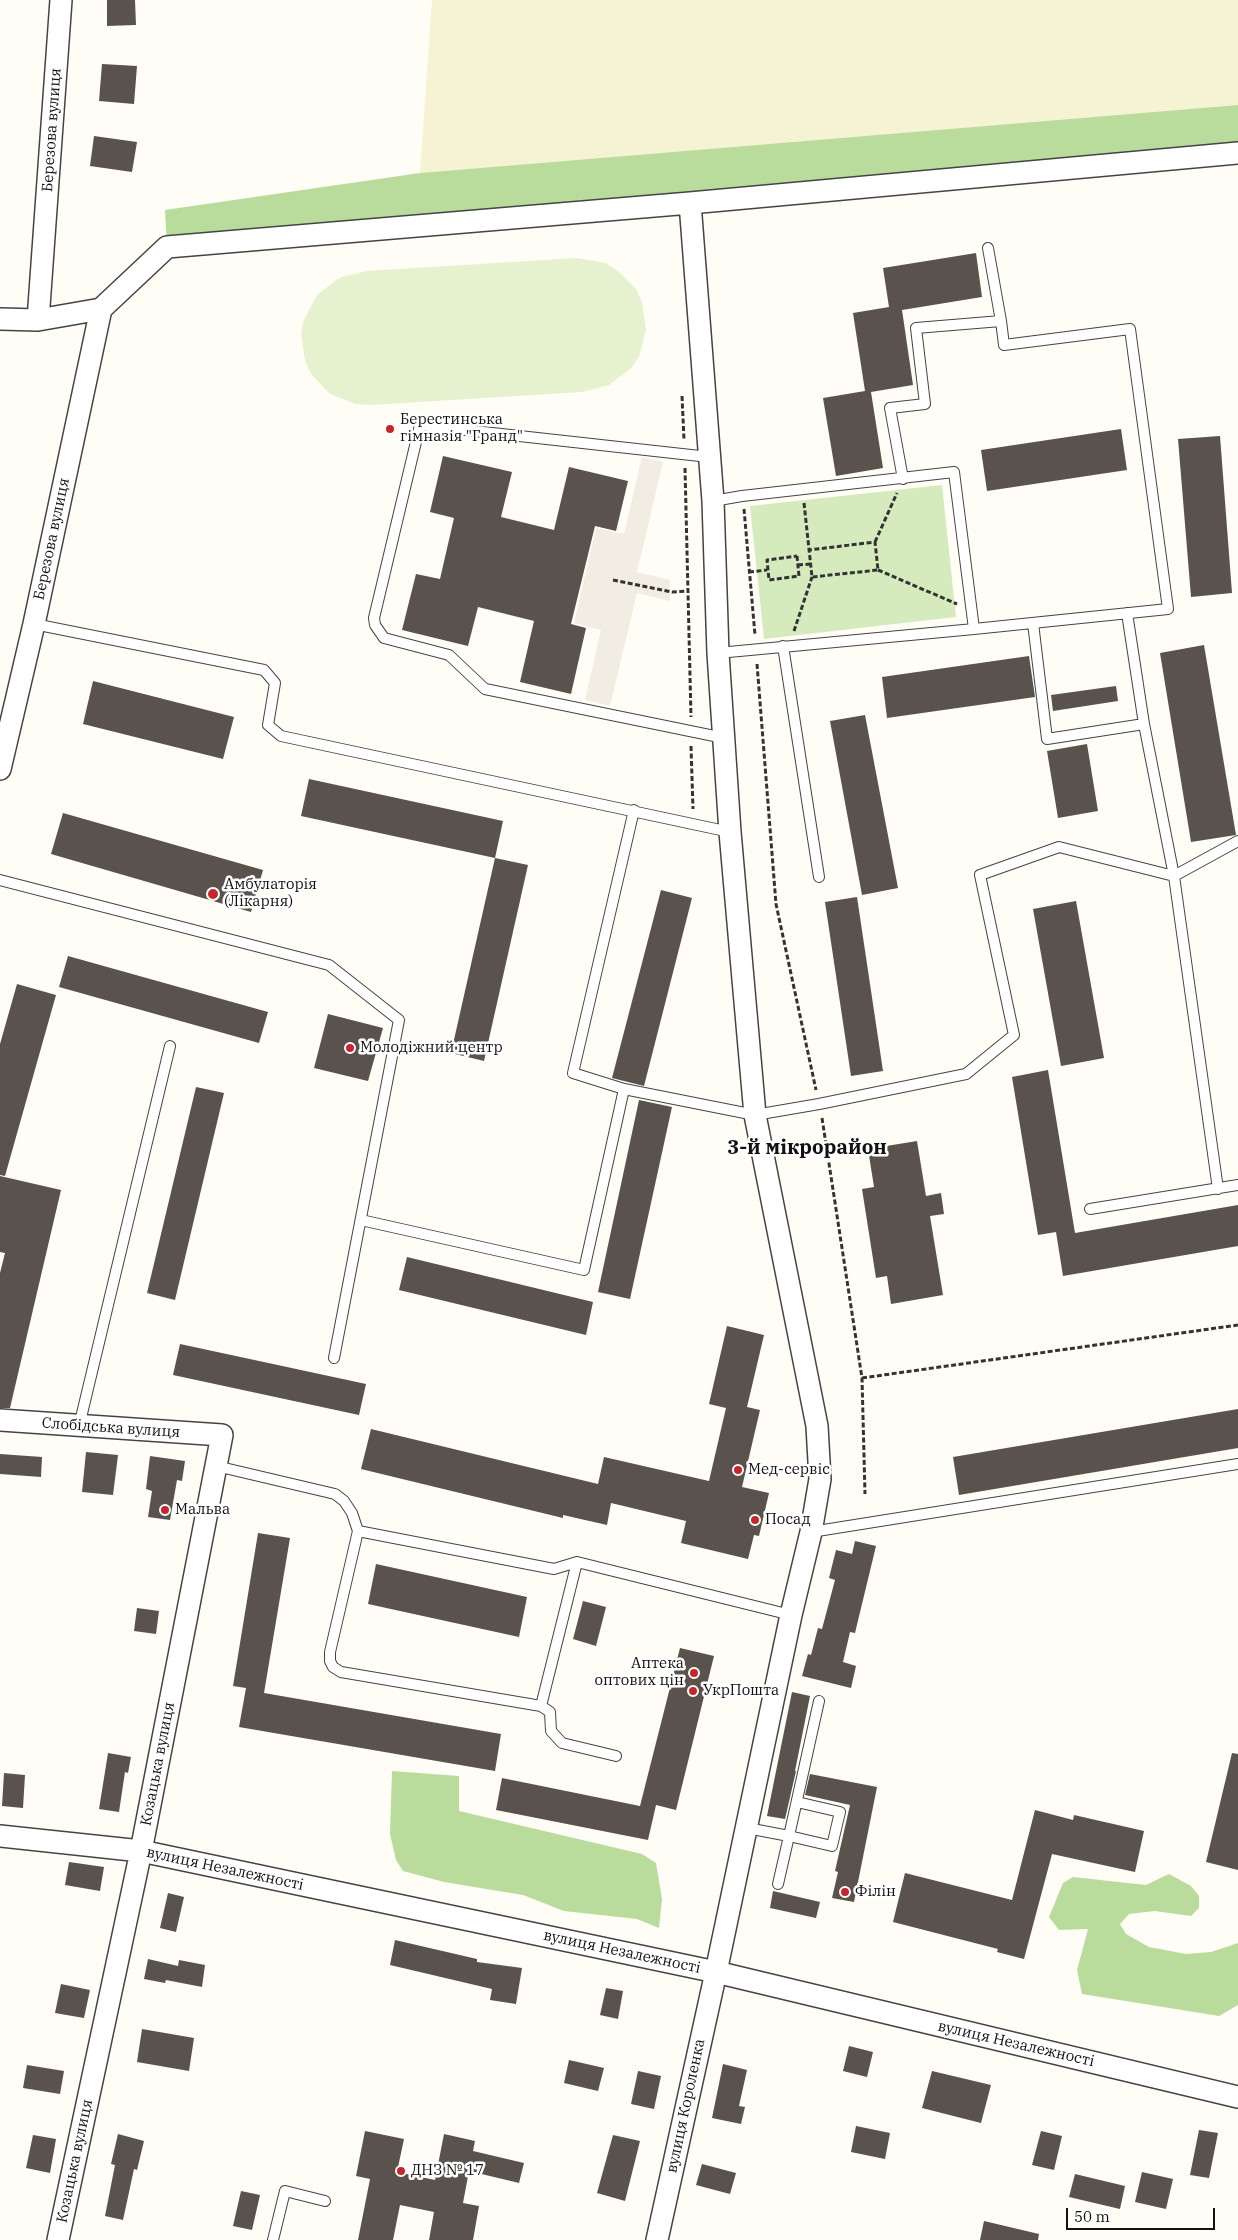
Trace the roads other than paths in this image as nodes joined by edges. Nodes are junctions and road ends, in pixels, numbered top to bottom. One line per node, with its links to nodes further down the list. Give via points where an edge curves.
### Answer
1 (60, 0): 7 (street, Березова вулиця)
2 (1238, 153): 3 (street)
3 (690, 203): 5 (street, via 167,247); 9 (street, вулиця Короленка)
4 (988, 248): 8 (lane)
5 (101, 309): 7 (street); 14 (street, Березова вулиця)
6 (0, 319): 7 (street)
7 (38, 320)
8 (1001, 321): 10 (lane, via 916,328 925,404 890,408); 12 (lane, via 1004,345 1130,329 1168,609)
9 (709, 457): 11 (street, вулиця Короленка); 19 (lane, via 420,426 374,625 384,638 392,642 454,658 485,688)
10 (903, 479): 11 (lane); 15 (lane, via 954,472)
11 (713, 501): 17 (street, вулиця Короленка)
12 (1126, 613): 13 (lane); 18 (lane)
13 (1033, 623): 15 (lane); 18 (lane, via 1047,739)
14 (34, 624): 20 (street, Березова вулиця); 21 (lane, via 264,670 275,683 268,725 280,736)
15 (974, 628): 16 (lane)
16 (786, 646): 17 (lane); 25 (lane)
17 (718, 653): 19 (street, вулиця Короленка)
18 (1144, 724): 24 (lane)
19 (724, 738): 22 (street, вулиця Короленка)
20 (0, 769)
21 (634, 810): 22 (lane); 28 (lane, via 573,1073)
22 (730, 832): 29 (street, вулиця Короленка)
23 (1238, 841): 24 (lane)
24 (1174, 876): 29 (lane, via 1060,847 980,875 1014,1035 966,1074); 31 (lane)
25 (818, 877)
26 (0, 880): 33 (lane, via 329,965 399,1020)
27 (170, 1046): 36 (lane)
28 (624, 1089): 29 (lane); 33 (lane, via 584,1270)
29 (755, 1115): 41 (street, вулиця Короленка, via 817,1426 820,1479)
30 (1238, 1185): 31 (lane)
31 (1218, 1188): 32 (lane)
32 (1090, 1209)
33 (361, 1220): 34 (lane)
34 (334, 1358)
35 (0, 1420): 36 (street, Слобідська вулиця)
36 (79, 1426): 37 (street, Слобідська вулиця)
37 (222, 1435): 39 (street, Козацька вулиця)
38 (1238, 1464): 41 (lane)
39 (216, 1466): 40 (lane, via 335,1494 352,1512); 51 (street, Козацька вулиця)
40 (358, 1531): 42 (lane, via 554,1569); 45 (lane, via 330,1652 333,1667 341,1672)
41 (811, 1532): 43 (street, вулиця Короленка)
42 (577, 1562): 43 (lane); 45 (lane)
43 (791, 1614): 48 (street, вулиця Короленка)
44 (820, 1701): 47 (lane)
45 (541, 1706): 46 (lane, via 550,1712 550,1730 562,1743)
46 (616, 1756)
47 (796, 1802): 50 (lane); 50 (lane, via 840,1812 832,1846)
48 (747, 1828): 50 (lane); 53 (street, вулиця Короленка)
49 (0, 1836): 51 (street, вулиця Незалежності)
50 (789, 1836): 52 (lane)
51 (141, 1851): 53 (street, вулиця Незалежності); 56 (street, Козацька вулиця)
52 (778, 1884)
53 (716, 1972): 54 (street, вулиця Незалежності); 58 (street, вулиця Короленка)
54 (1238, 2097)
55 (325, 2201): 57 (lane, via 285,2191)
56 (58, 2240)
57 (273, 2240)
58 (656, 2240)

